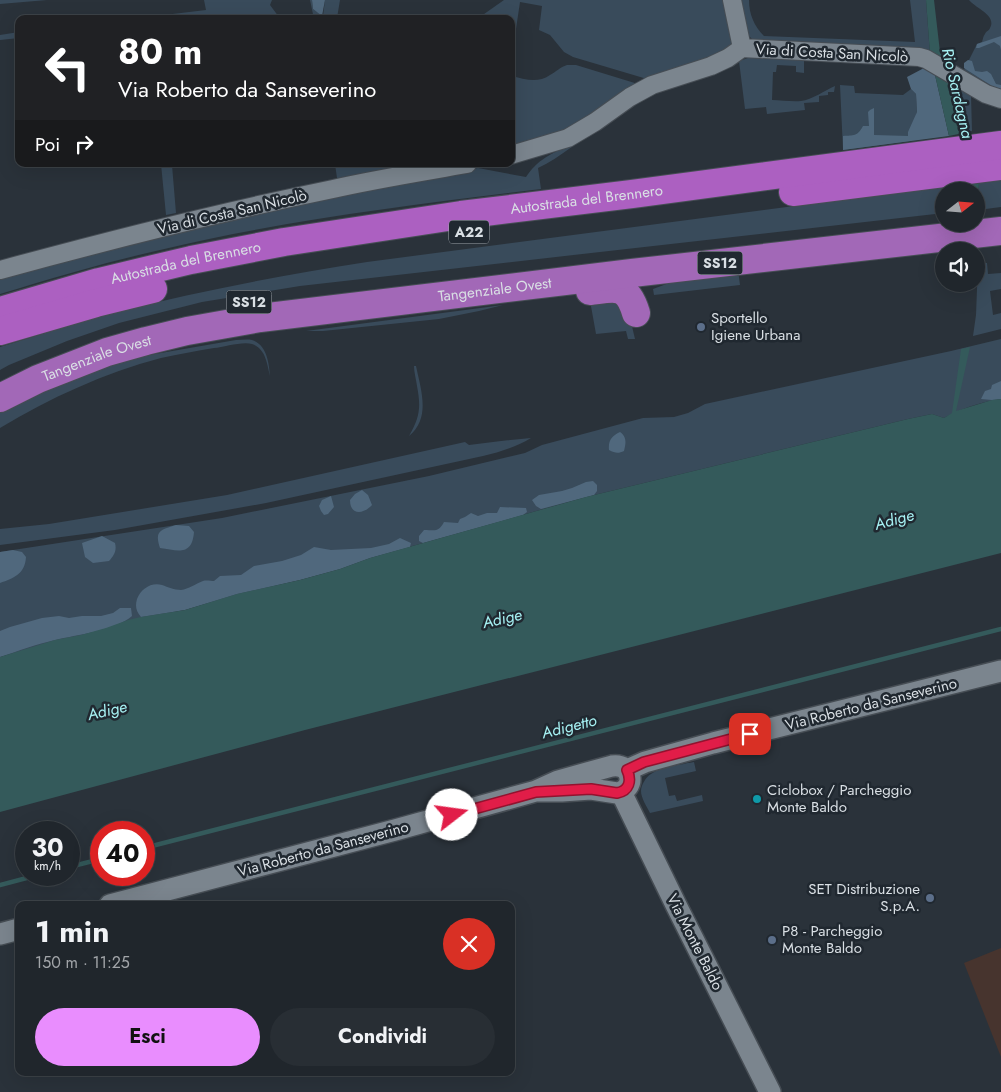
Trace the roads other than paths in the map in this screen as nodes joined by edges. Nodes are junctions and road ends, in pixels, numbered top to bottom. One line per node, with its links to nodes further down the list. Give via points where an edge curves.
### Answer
1 (732, 0): 2 (street, Via di Costa San Nicolò)
2 (742, 48): 3 (street, Via di Costa San Nicolò, via 919,57); 5 (street, Via di Costa San Nicolò, via 711,66 652,85 568,138)
3 (1001, 99)
4 (1001, 145): 6 (highway, Autostrada del Brennero / A22)
5 (515, 154)
6 (984, 161): 7 (highway, Autostrada del Brennero / A22)
7 (943, 164): 13 (highway, Autostrada del Brennero / A22, via 660,190 284,242 99,282); 15 (highway, Autostrada del Brennero / A22, via 275,262 123,296)
8 (450, 167): 11 (street, Via di Costa San Nicolò, via 267,203)
9 (935, 228): 16 (highway, Tangenziale Ovest / SS12, via 815,237 257,301 183,314 108,335)
10 (935, 231): 12 (highway, Tangenziale Ovest / SS12)
11 (0, 270)
12 (482, 291): 14 (highway, via 511,298 612,288 630,297); 17 (highway, Tangenziale Ovest / SS12, via 260,318 171,335 107,352)
13 (0, 312)
14 (636, 313)
15 (0, 331)
16 (0, 379)
17 (0, 398)
18 (1001, 672): 19 (street, Via Roberto da Sanseverino)
19 (618, 769): 20 (street, Via Roberto da Sanseverino, via 558,781); 21 (street, via 630,781 627,788)
20 (536, 792): 21 (street, Via Roberto da Sanseverino, via 591,789); 22 (street, Via Roberto da Sanseverino)
21 (617, 792): 25 (street, Via Monte Baldo)
22 (125, 901)
23 (15, 930): 24 (street)
24 (0, 934)
25 (770, 1092)

